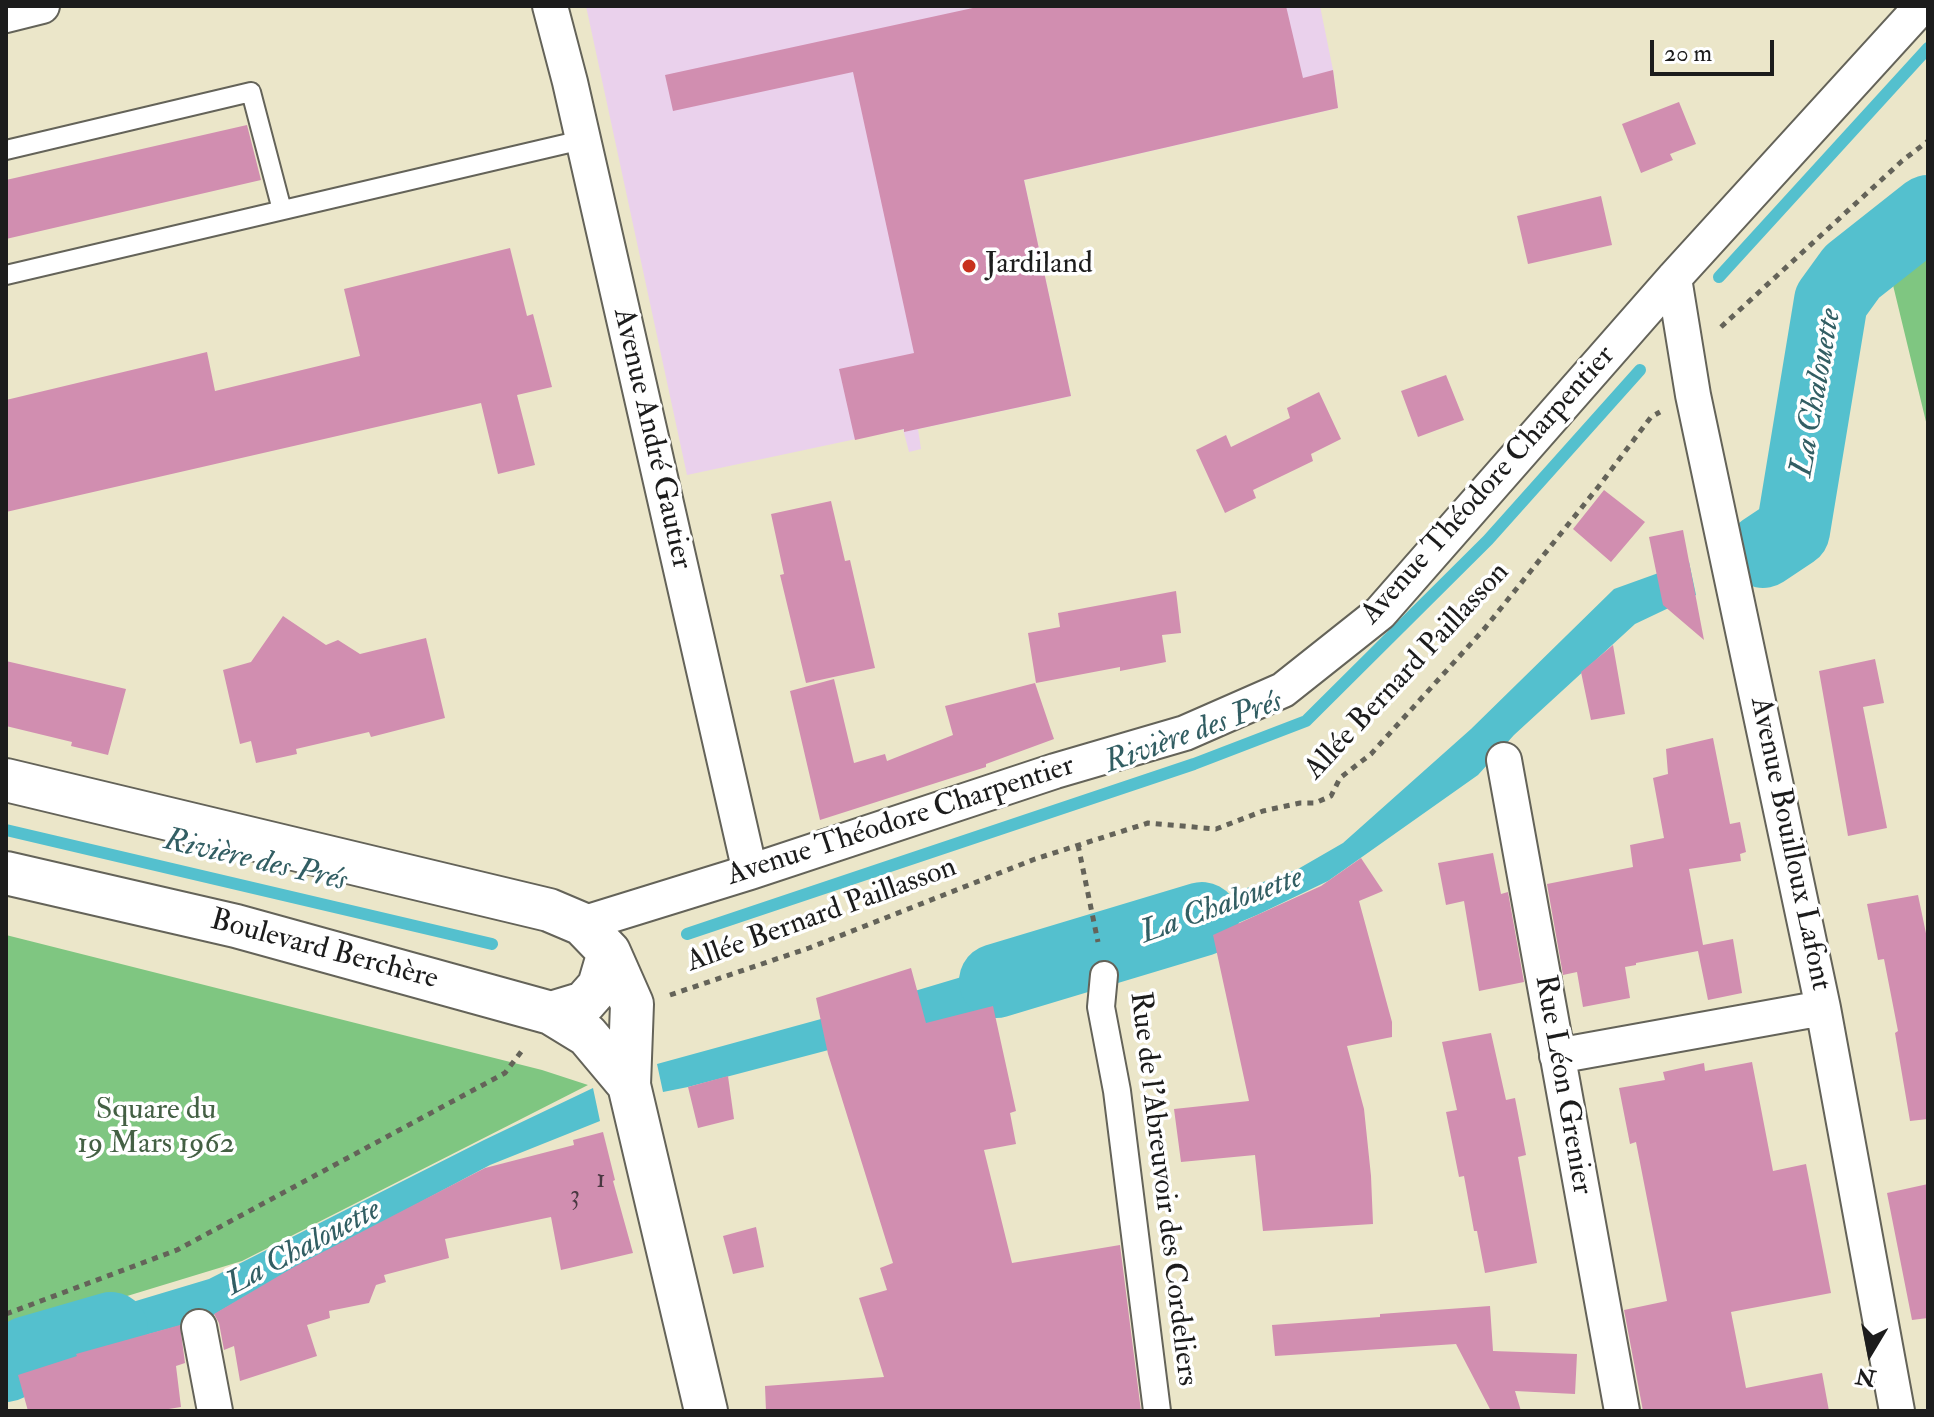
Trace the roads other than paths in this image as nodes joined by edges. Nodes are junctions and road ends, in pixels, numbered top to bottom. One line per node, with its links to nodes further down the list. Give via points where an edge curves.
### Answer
1 (42, 6): 4 (street)
2 (550, 6): 5 (street, Avenue André Gautier)
3 (1922, 6): 9 (street, Avenue Théodore Charpentier)
4 (6, 15)
5 (582, 140): 7 (lane); 12 (street, Avenue André Gautier)
6 (6, 150): 7 (lane, via 251,92)
7 (282, 210): 8 (lane)
8 (6, 275)
9 (1674, 278): 12 (street, Avenue Théodore Charpentier, via 1380,613 1283,690 1185,733); 16 (street, Avenue Bouilloux Lafont, via 1693,395)
10 (1504, 760): 18 (street, Rue Léon Grenier)
11 (6, 780): 14 (street, via 549,910)
12 (750, 872): 14 (street, Avenue Théodore Charpentier)
13 (6, 873): 17 (street, Boulevard Berchère, via 236,926)
14 (596, 938): 17 (street, via 599,986 584,1003); 19 (street, via 632,1007)
15 (1104, 975): 23 (street, Rue de l'Abreuvoir des Cordeliers, via 1101,1007 1117,1091)
16 (1823, 1008): 18 (street); 25 (street, Avenue Bouilloux Lafont)
17 (551, 1013): 19 (street, Boulevard Berchère, via 587,1035)
18 (1557, 1056): 24 (street, Rue Léon Grenier)
19 (629, 1085): 22 (street)
20 (199, 1327): 21 (street)
21 (215, 1411)
22 (706, 1411)
23 (1157, 1411)
24 (1622, 1411)
25 (1897, 1411)

